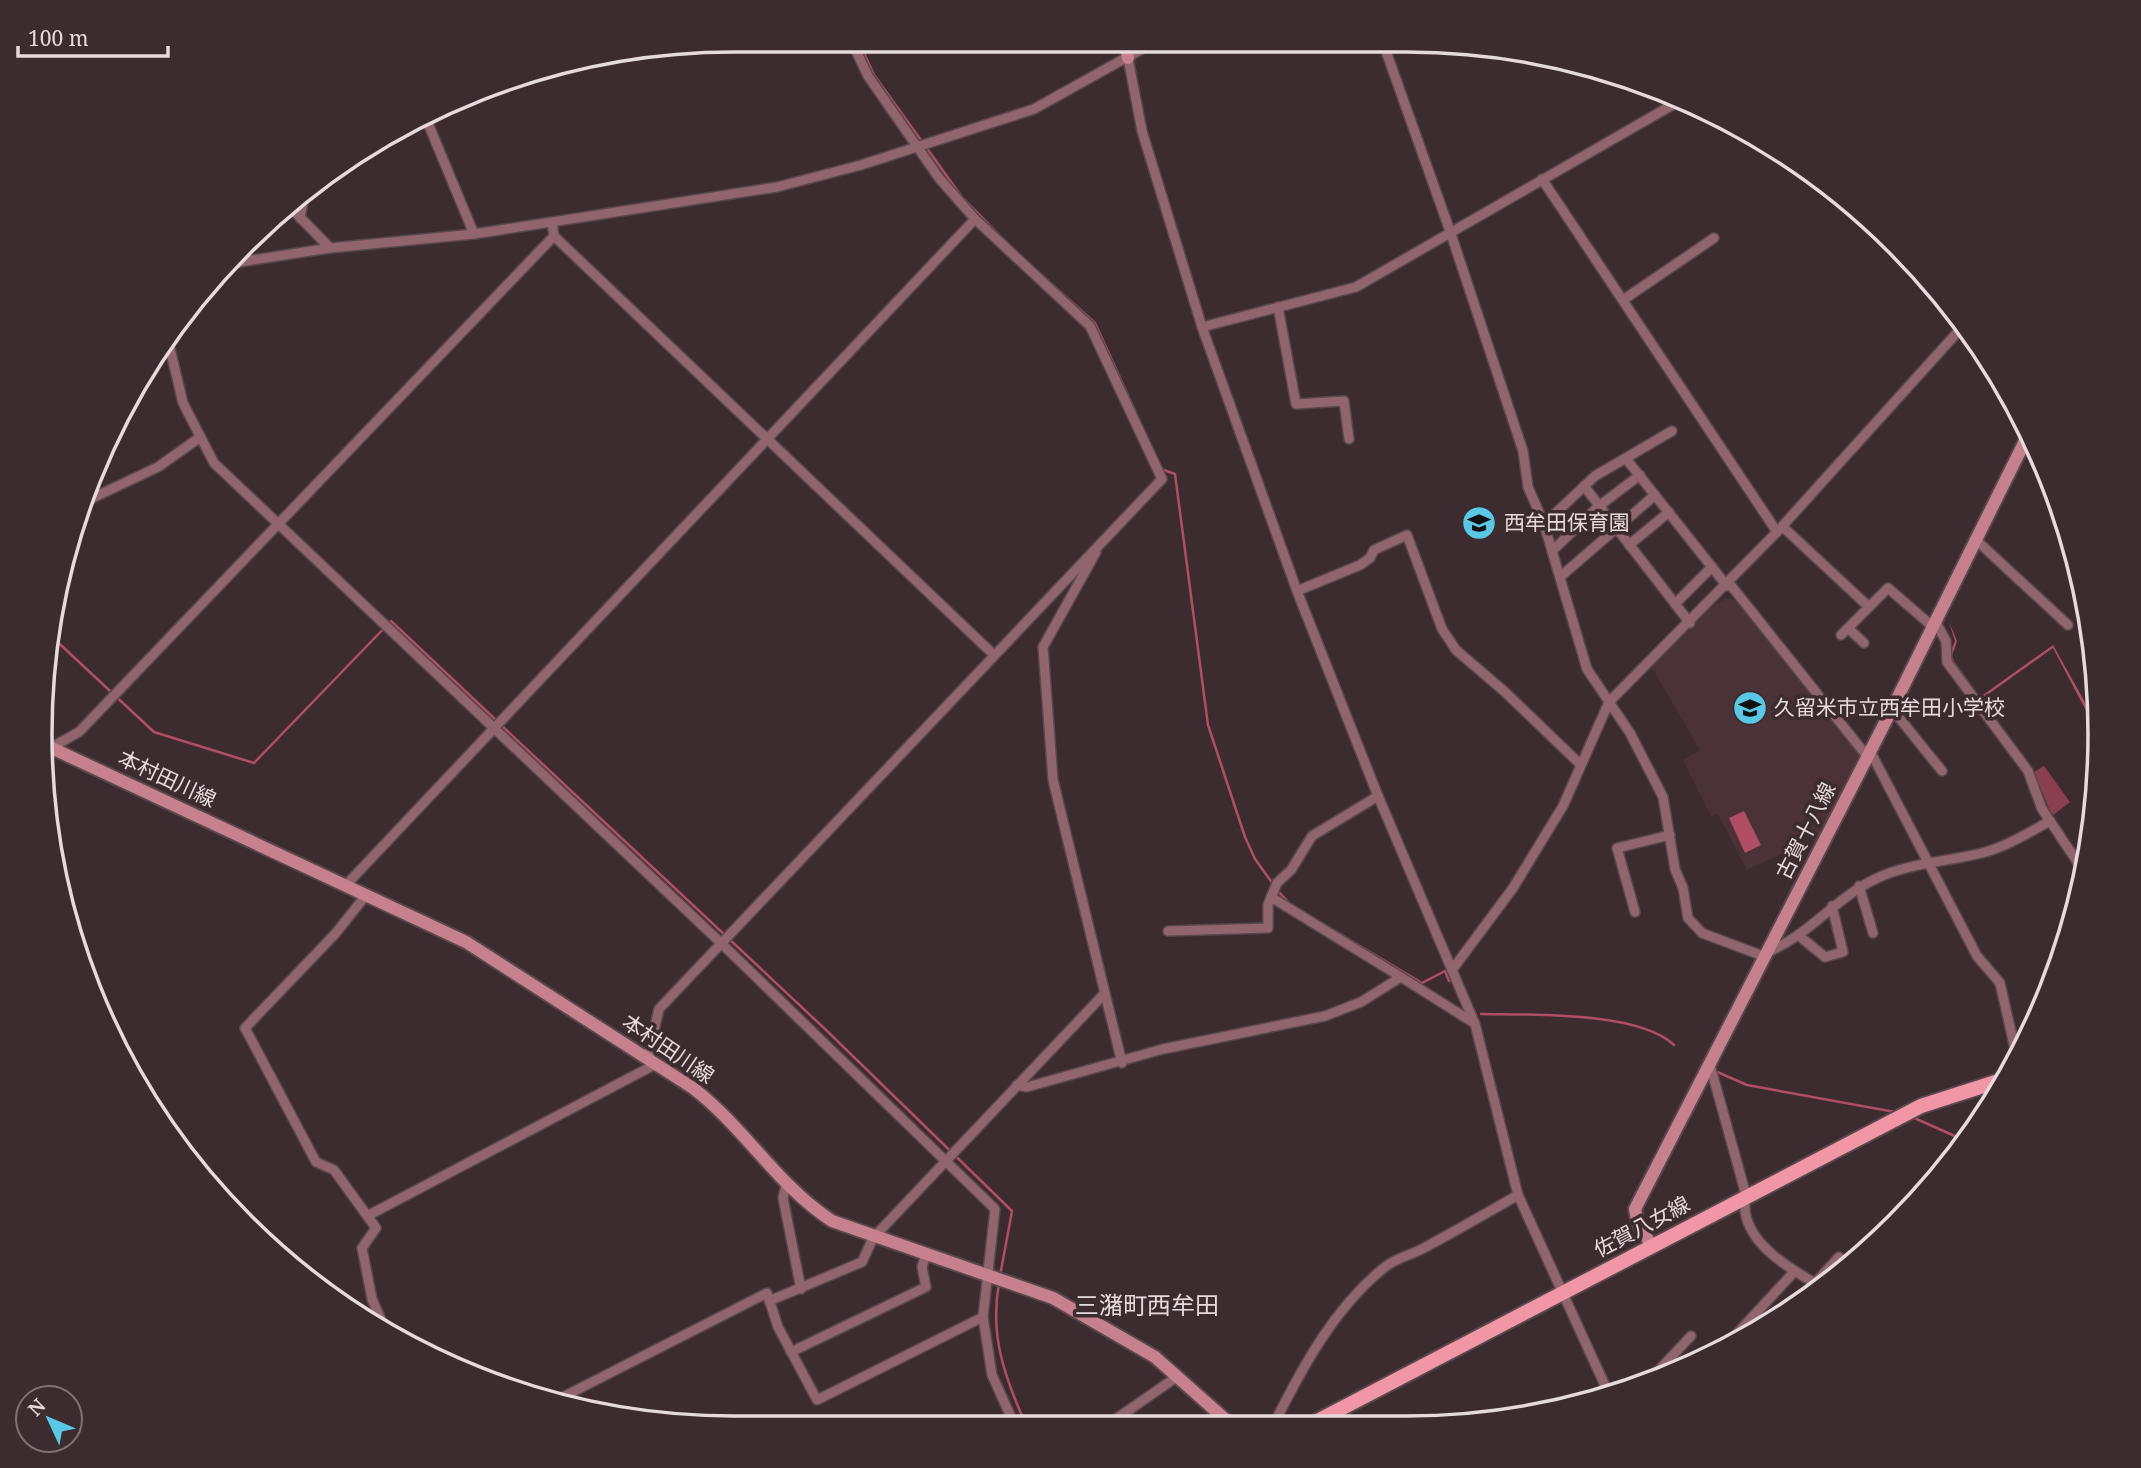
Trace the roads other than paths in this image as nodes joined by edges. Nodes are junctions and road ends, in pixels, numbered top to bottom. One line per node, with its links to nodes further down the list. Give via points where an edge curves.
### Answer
1 (857, 52): 8 (street, via 868,76)
2 (1127, 52): 5 (main road)
3 (1138, 52): 5 (street)
4 (1386, 52): 15 (street)
5 (1128, 58): 8 (street, via 1034,109); 23 (street, via 1142,131)
6 (1671, 106): 9 (street)
7 (429, 125): 16 (street)
8 (919, 147): 13 (street); 14 (street, via 777,187)
9 (1542, 179): 15 (street); 21 (street)
10 (302, 208): 12 (street)
11 (296, 213): 12 (street)
12 (300, 218): 19 (street)
13 (975, 219): 28 (street); 42 (street, via 1090,326 1162,479)
14 (552, 223): 16 (street); 17 (street)
15 (1450, 231): 22 (street, via 1356,287); 38 (street, via 1523,452 1528,487)
16 (474, 234): 19 (street)
17 (554, 236): 28 (street); 39 (street)
18 (1714, 238): 21 (street)
19 (330, 248): 20 (street)
20 (243, 261)
21 (1623, 300): 41 (street)
22 (1278, 307): 23 (street); 29 (street, via 1296,404 1344,401)
23 (1202, 327): 49 (street)
24 (1958, 332): 41 (street)
25 (170, 350): 27 (street, via 183,404)
26 (1672, 431): 31 (street)
27 (199, 438): 35 (street, via 159,467); 39 (street, via 214,463)
28 (767, 439): 56 (street); 59 (street)
29 (1349, 439)
30 (2023, 444): 43 (main road, 古賀十八線)
31 (1627, 460): 32 (street); 33 (street)
32 (1640, 475): 34 (street); 36 (street)
33 (1584, 486): 36 (street); 38 (street)
34 (1655, 495): 37 (street); 40 (street)
35 (96, 497)
36 (1599, 506): 40 (street); 45 (street)
37 (1669, 512): 44 (street); 46 (street)
38 (1544, 524): 45 (street)
39 (277, 525): 59 (street); 60 (street, via 79,732)
40 (1615, 527): 44 (street); 47 (street)
41 (1780, 529): 48 (street); 51 (street)
42 (1103, 538): 56 (street); 83 (street, via 1043,648 1053,780)
43 (1975, 539): 53 (main road, 古賀十八線); 54 (street)
44 (1629, 545): 50 (street)
45 (1552, 551): 47 (street)
46 (1712, 567): 48 (street); 50 (street)
47 (1560, 577): 57 (street, via 1587,669)
48 (1728, 584): 52 (street); 62 (street)
49 (1297, 591): 63 (street, via 1360,565 1374,551 1407,536 1442,629 1456,650); 65 (street)
50 (1675, 604): 52 (street)
51 (1869, 607): 53 (street, via 1888,588); 55 (street, via 1844,632)
52 (1690, 623): 57 (street)
53 (1934, 623): 58 (main road, 古賀十八線); 66 (street, via 1946,641 1947,662 2028,771)
54 (2068, 625)
55 (1864, 643)
56 (994, 655): 79 (street)
57 (1609, 702): 63 (street); 67 (street, via 1655,776 1664,797)
58 (1892, 709): 62 (main road, 古賀十八線); 64 (street)
59 (494, 727): 70 (street); 79 (street)
60 (52, 744)
61 (53, 749): 70 (main road, 本村田川線)
62 (1868, 752): 69 (street); 80 (main road, 古賀十八線)
63 (1581, 765): 81 (street, via 1563,806 1513,888)
64 (1942, 771)
65 (1378, 796): 73 (street, via 1319,829); 81 (street)
66 (2050, 821): 68 (street); 69 (street, via 2006,845)
67 (1670, 835): 75 (street, via 1617,848); 80 (street, via 1688,918 1702,933)
68 (2076, 860)
69 (1928, 865): 71 (street, via 1885,874); 85 (street, via 1977,956 2000,983)
70 (347, 884): 72 (main road, 本村田川線)
71 (1859, 886): 74 (street); 77 (street)
72 (367, 894): 86 (main road, 本村田川線, via 466,942); 95 (street, via 245,1028 316,1162 334,1170)
73 (1271, 897): 76 (street, via 1268,928); 82 (street)
74 (1832, 906): 78 (street); 78 (street, via 1843,952 1825,957)
75 (1635, 912)
76 (1168, 932)
77 (1873, 933)
78 (1798, 935): 80 (street)
79 (721, 943): 86 (street, via 659,1009); 91 (street)
80 (1764, 954): 88 (main road, 古賀十八線)
81 (1452, 970): 84 (street)
82 (1401, 977): 84 (street); 87 (street, via 1361,1002 1325,1016 1163,1049)
83 (1105, 993): 87 (street); 89 (street)
84 (1475, 1024): 93 (street)
85 (2014, 1043)
86 (652, 1061): 92 (main road, 本村田川線, via 725,1112); 95 (street)
87 (1122, 1063): 89 (street, via 1027,1087)
88 (1710, 1065): 94 (street); 97 (main road, 古賀十八線, via 1635,1209 1638,1224)
89 (1017, 1085): 91 (street)
90 (1990, 1087): 94 (main road, 佐賀八女線, via 1921,1106)
91 (945, 1159): 96 (street); 102 (street, via 995,1209)
92 (786, 1185): 96 (main road, 本村田川線, via 832,1221); 104 (street, via 783,1198)
93 (1518, 1195): 105 (street); 119 (street, via 1387,1264 1363,1286 1329,1327)
94 (1746, 1195): 97 (main road, 佐賀八女線); 101 (street, via 1749,1230)
95 (369, 1215): 107 (street, via 376,1228 362,1248)
96 (873, 1238): 98 (main road, 本村田川線); 104 (street, via 862,1262)
97 (1652, 1246): 105 (main road, 佐賀八女線)
98 (926, 1254): 102 (main road, 本村田川線); 111 (street, via 922,1267 926,1287)
99 (1839, 1257): 100 (street)
100 (1832, 1267)
101 (1794, 1272): 103 (street); 109 (street)
102 (988, 1274): 108 (street); 113 (main road, 本村田川線, via 1053,1298 1122,1336)
103 (1812, 1282)
104 (801, 1289): 106 (street)
105 (1564, 1292): 114 (street); 120 (main road, 佐賀八女線)
106 (769, 1301): 111 (street); 115 (street, via 766,1293)
107 (379, 1316)
108 (983, 1317): 111 (street, via 817,1400); 116 (street, via 992,1375)
109 (1744, 1326)
110 (1691, 1336): 112 (street)
111 (791, 1352)
112 (1663, 1366)
113 (1178, 1376): 117 (street); 118 (main road, 本村田川線)
114 (1605, 1385)
115 (568, 1394)
116 (1011, 1416)
117 (1120, 1416)
118 (1221, 1416)
119 (1278, 1416)
120 (1338, 1416)

